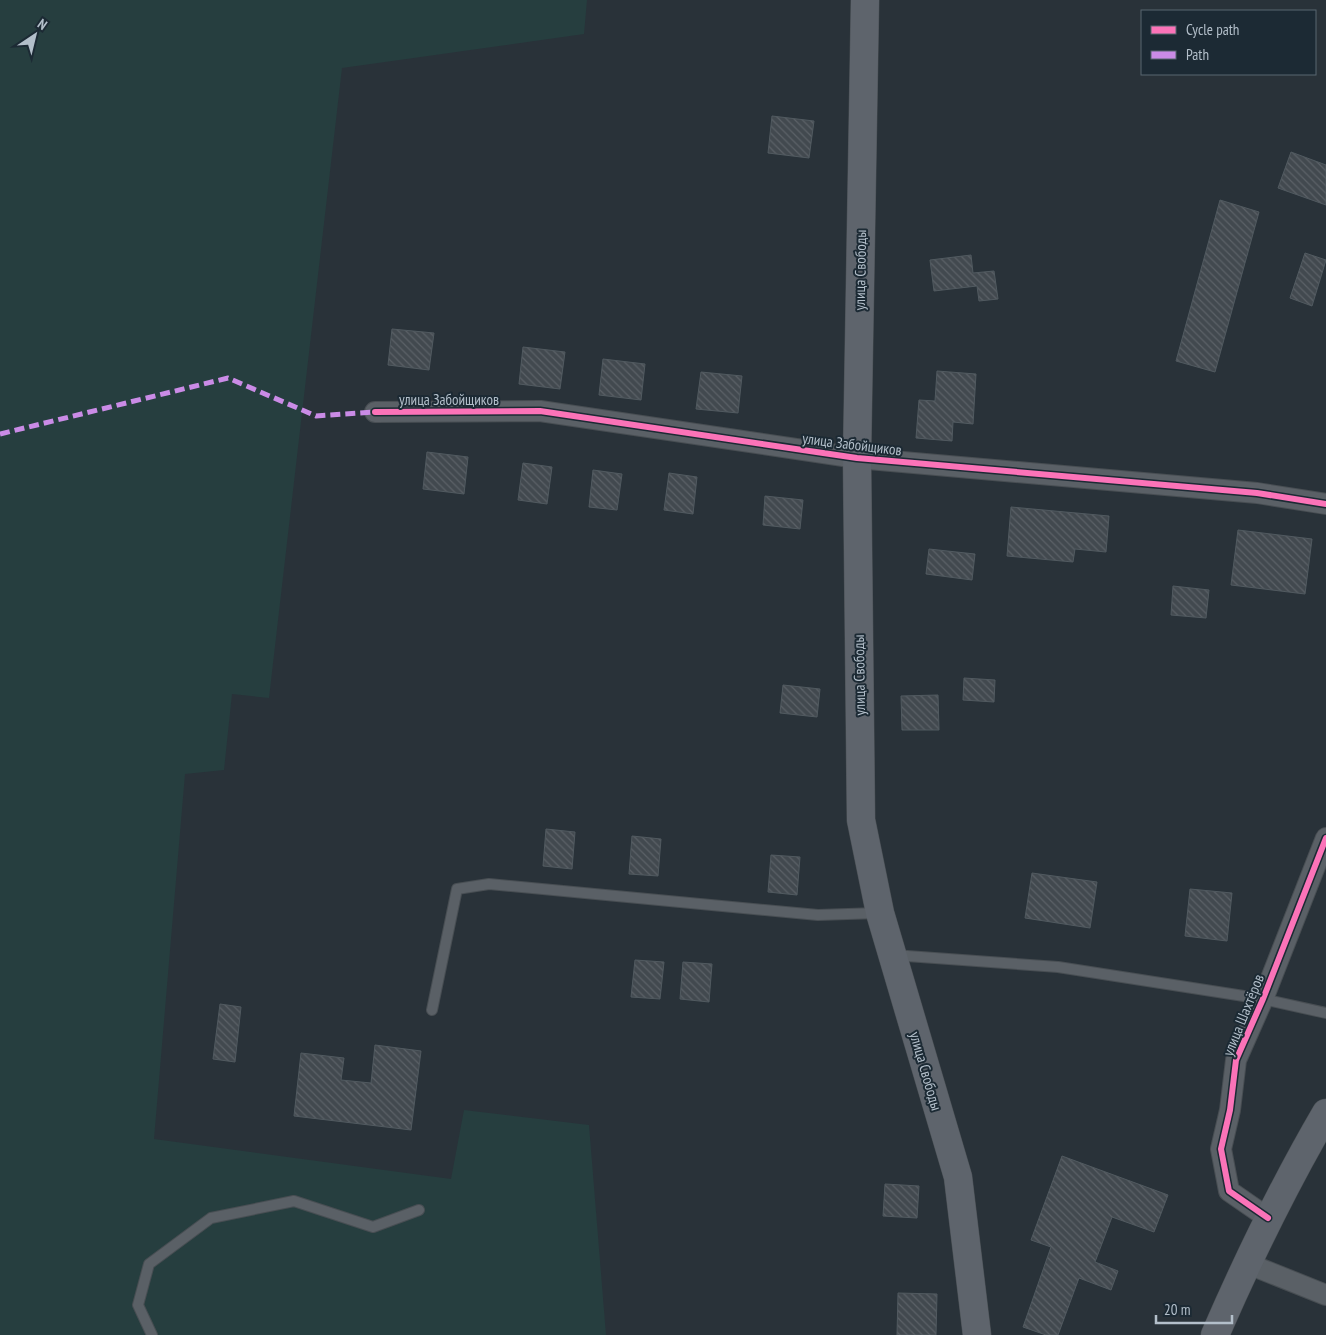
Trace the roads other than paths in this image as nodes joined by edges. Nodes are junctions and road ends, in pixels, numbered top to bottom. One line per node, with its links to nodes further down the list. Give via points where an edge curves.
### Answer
1 (865, 0): 3 (main road, улица Свободы)
2 (375, 412): 3 (street, улица Забойщиков, via 540,412)
3 (857, 458): 4 (street, улица Забойщиков, via 1257,493); 6 (main road, улица Свободы, via 861,820)
4 (1326, 504)
5 (1326, 838): 8 (street, улица Шахтёров)
6 (880, 913): 7 (main road, улица Свободы); 9 (lane, via 818,915 489,884 457,890)
7 (892, 955): 8 (lane, via 1058,967); 17 (main road, улица Свободы, via 958,1177)
8 (1263, 999): 10 (lane); 13 (street, улица Шахтёров, via 1236,1060 1230,1110 1220,1149 1229,1191)
9 (432, 1010)
10 (1326, 1013)
11 (1326, 1113): 13 (main road)
12 (419, 1210): 16 (lane, via 373,1227 294,1201 211,1218 148,1264 138,1305)
13 (1268, 1218): 14 (main road)
14 (1246, 1263): 15 (street); 18 (main road)
15 (1326, 1295)
16 (152, 1335)
17 (977, 1335)
18 (1215, 1335)

